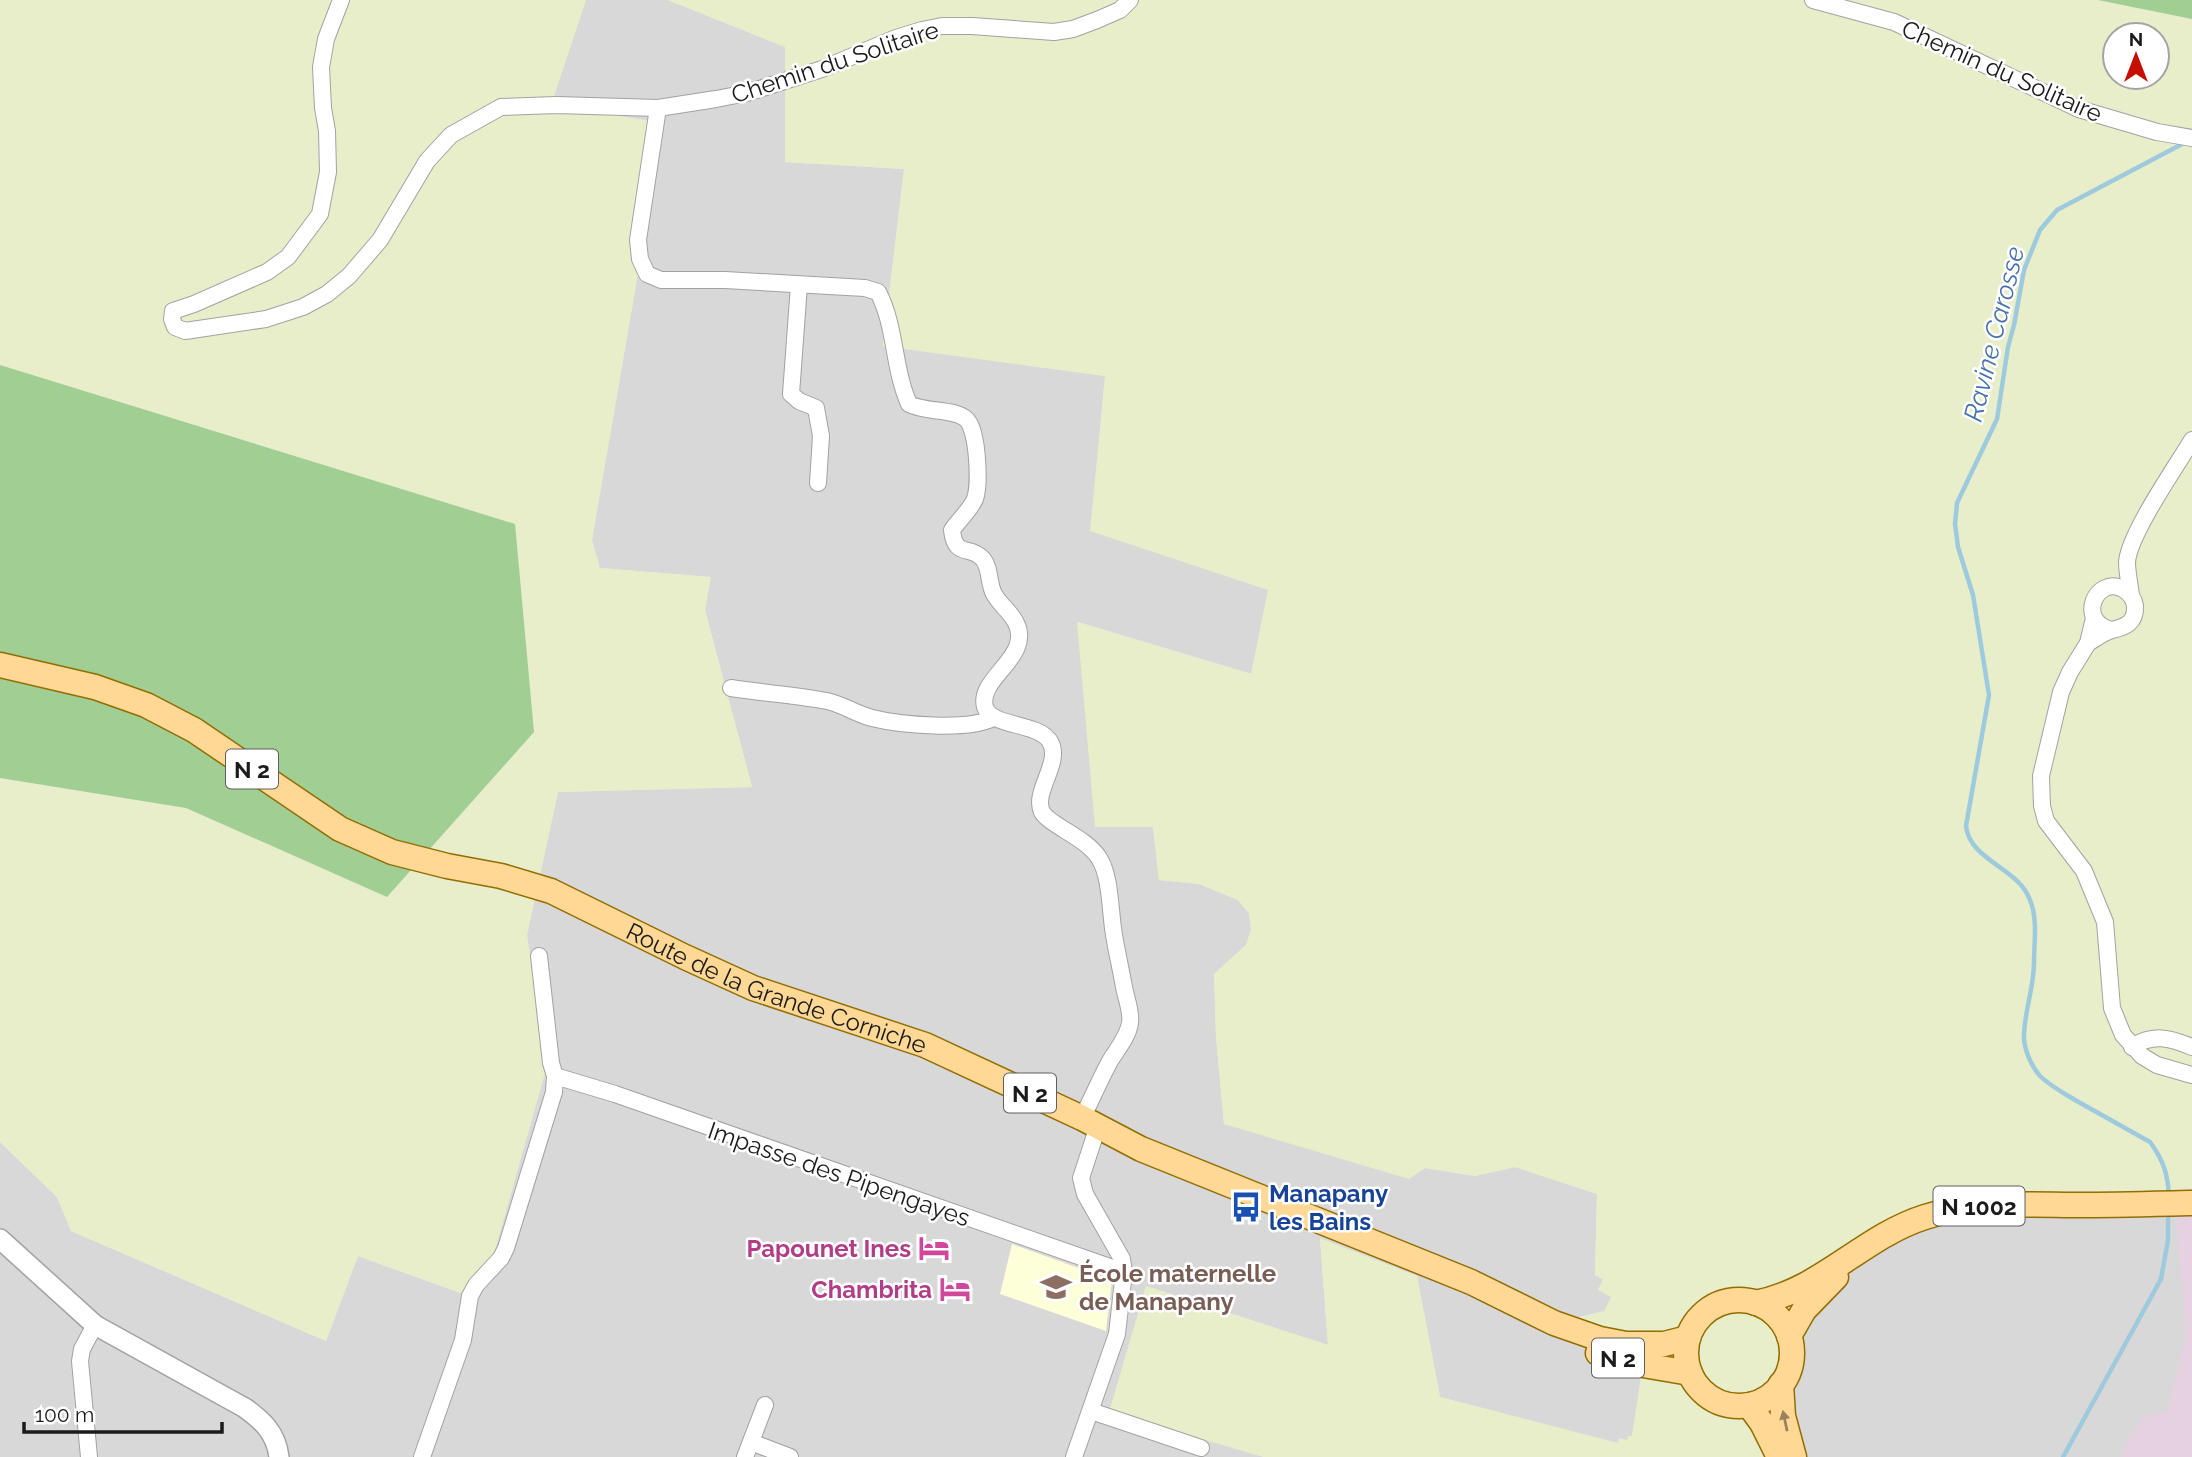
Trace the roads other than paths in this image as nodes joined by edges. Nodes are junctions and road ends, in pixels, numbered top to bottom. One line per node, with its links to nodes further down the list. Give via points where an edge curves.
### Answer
1 (341, 0): 4 (street, Chemin du Solitaire, via 321,66 328,173 320,214 288,257 267,272 173,311 175,327 185,331 266,319 327,294 380,240 427,161 451,135 500,107)
2 (1130, 0): 4 (street, Chemin du Solitaire, via 1097,20 1054,32 932,28 747,93)
3 (1813, 0): 5 (street, Chemin du Solitaire, via 1895,22 2079,109)
4 (658, 108): 6 (street, via 638,240 647,274 661,280)
5 (2192, 138)
6 (799, 285): 8 (street, via 791,394 816,408 821,436); 17 (street, via 878,292 887,308 909,404 952,413 972,427 978,489 952,530 953,541 958,548 982,558 995,597 1012,615 1020,635 1020,642 985,694 985,708)
7 (2192, 440): 9 (street, via 2137,533)
8 (818, 483)
9 (2127, 563): 10 (street); 11 (street)
10 (2105, 588): 11 (street, via 2120,587); 12 (street, via 2095,597)
11 (2131, 596): 13 (street, via 2134,616 2125,627)
12 (2094, 618): 13 (street); 14 (street)
13 (2111, 630): 14 (street)
14 (2088, 643): 20 (street, via 2061,692 2041,776 2042,806 2046,821 2084,871 2105,922 2112,1007)
15 (0, 665): 23 (main road, Route de la Grande Corniche / N 2, via 95,687 146,705 194,730 340,829 392,852 551,891 753,988 925,1045)
16 (731, 688): 17 (street, via 830,702 870,718 902,723 970,726)
17 (993, 718): 23 (street, via 1048,739 1053,759 1040,802 1042,811 1090,846 1104,867 1131,1021)
18 (539, 956): 22 (street)
19 (2192, 1046): 20 (street, via 2152,1037)
20 (2132, 1047): 21 (street, via 2157,1065)
21 (2192, 1074)
22 (555, 1076): 27 (street, Impasse des Pipengayes); 42 (street, via 506,1248 470,1296 463,1340)
23 (1090, 1122): 27 (street, via 1081,1178 1085,1194 1122,1259); 29 (main road, Route de la Grande Corniche / N 2, via 1141,1149 1471,1282)
24 (2192, 1203): 26 (main road, N 1002, via 1979,1206 1926,1217)
25 (0, 1239): 30 (street)
26 (1878, 1239): 28 (main road, N 1002, via 1797,1290); 31 (main road, N 1002, via 1804,1310)
27 (1124, 1272): 37 (street, via 1117,1334)
28 (1755, 1303): 31 (main road, via 1776,1315); 32 (main road, via 1731,1301 1709,1310)
29 (1554, 1323): 32 (main road, Route de la Grande Corniche / N 2, via 1626,1345); 33 (main road, Route de la Grande Corniche / N 2, via 1597,1353)
30 (95, 1325): 40 (street, via 80,1361); 41 (street, via 245,1408 272,1433)
31 (1789, 1336): 34 (main road, via 1791,1363)
32 (1688, 1338): 33 (main road)
33 (1690, 1373): 36 (main road, via 1713,1399)
34 (1781, 1384): 36 (main road); 46 (main road, one-way to 34, via 1783,1416)
35 (765, 1405): 39 (street)
36 (1749, 1405): 45 (main road)
37 (1091, 1411): 38 (street); 44 (street)
38 (1201, 1448)
39 (748, 1449): 43 (street)
40 (89, 1457)
41 (279, 1457)
42 (422, 1457)
43 (790, 1457)
44 (1074, 1457)
45 (1779, 1457)
46 (1794, 1457)

